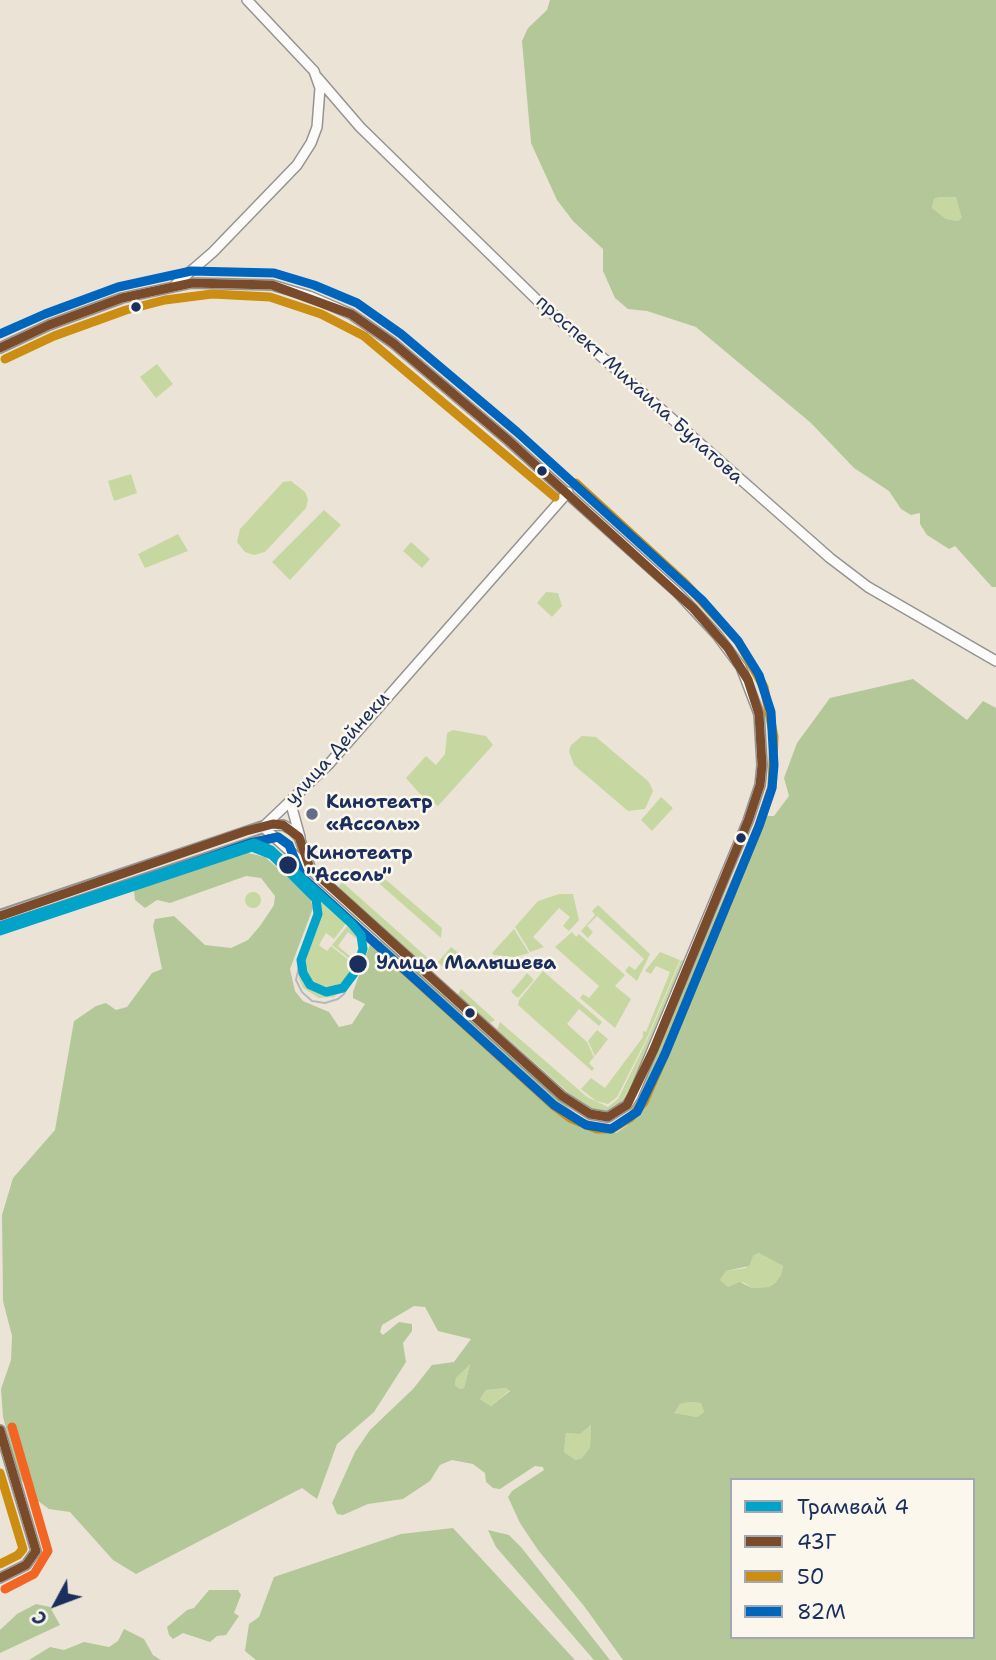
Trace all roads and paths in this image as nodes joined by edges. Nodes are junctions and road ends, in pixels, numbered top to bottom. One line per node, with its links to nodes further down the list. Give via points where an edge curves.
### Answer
1 (247, 0): 2 (street, проспект Михаила Булатова)
2 (317, 77): 3 (street, via 319,111 306,153); 8 (street, проспект Михаила Булатова, via 360,127 536,299 830,558 868,587)
3 (201, 262): 4 (street, via 203,276); 5 (street)
4 (212, 282): 5 (street); 7 (street, via 272,285 351,314 407,354)
5 (174, 285): 6 (street, via 122,298)
6 (0, 348)
7 (568, 492): 9 (street, улица Дейнеки); 12 (street, via 677,592 728,648 753,692 762,738 760,785 627,1105 608,1117 590,1114 562,1096)
8 (996, 661)
9 (293, 800): 10 (street, улица Дейнеки); 11 (street)
10 (264, 827): 11 (street, via 283,825); 12 (street); 13 (main road, улица Дейнеки)
11 (303, 846): 12 (street)
12 (310, 868)
13 (0, 916)
14 (0, 1430): 15 (street, via 35,1546 31,1561)
15 (0, 1578)

